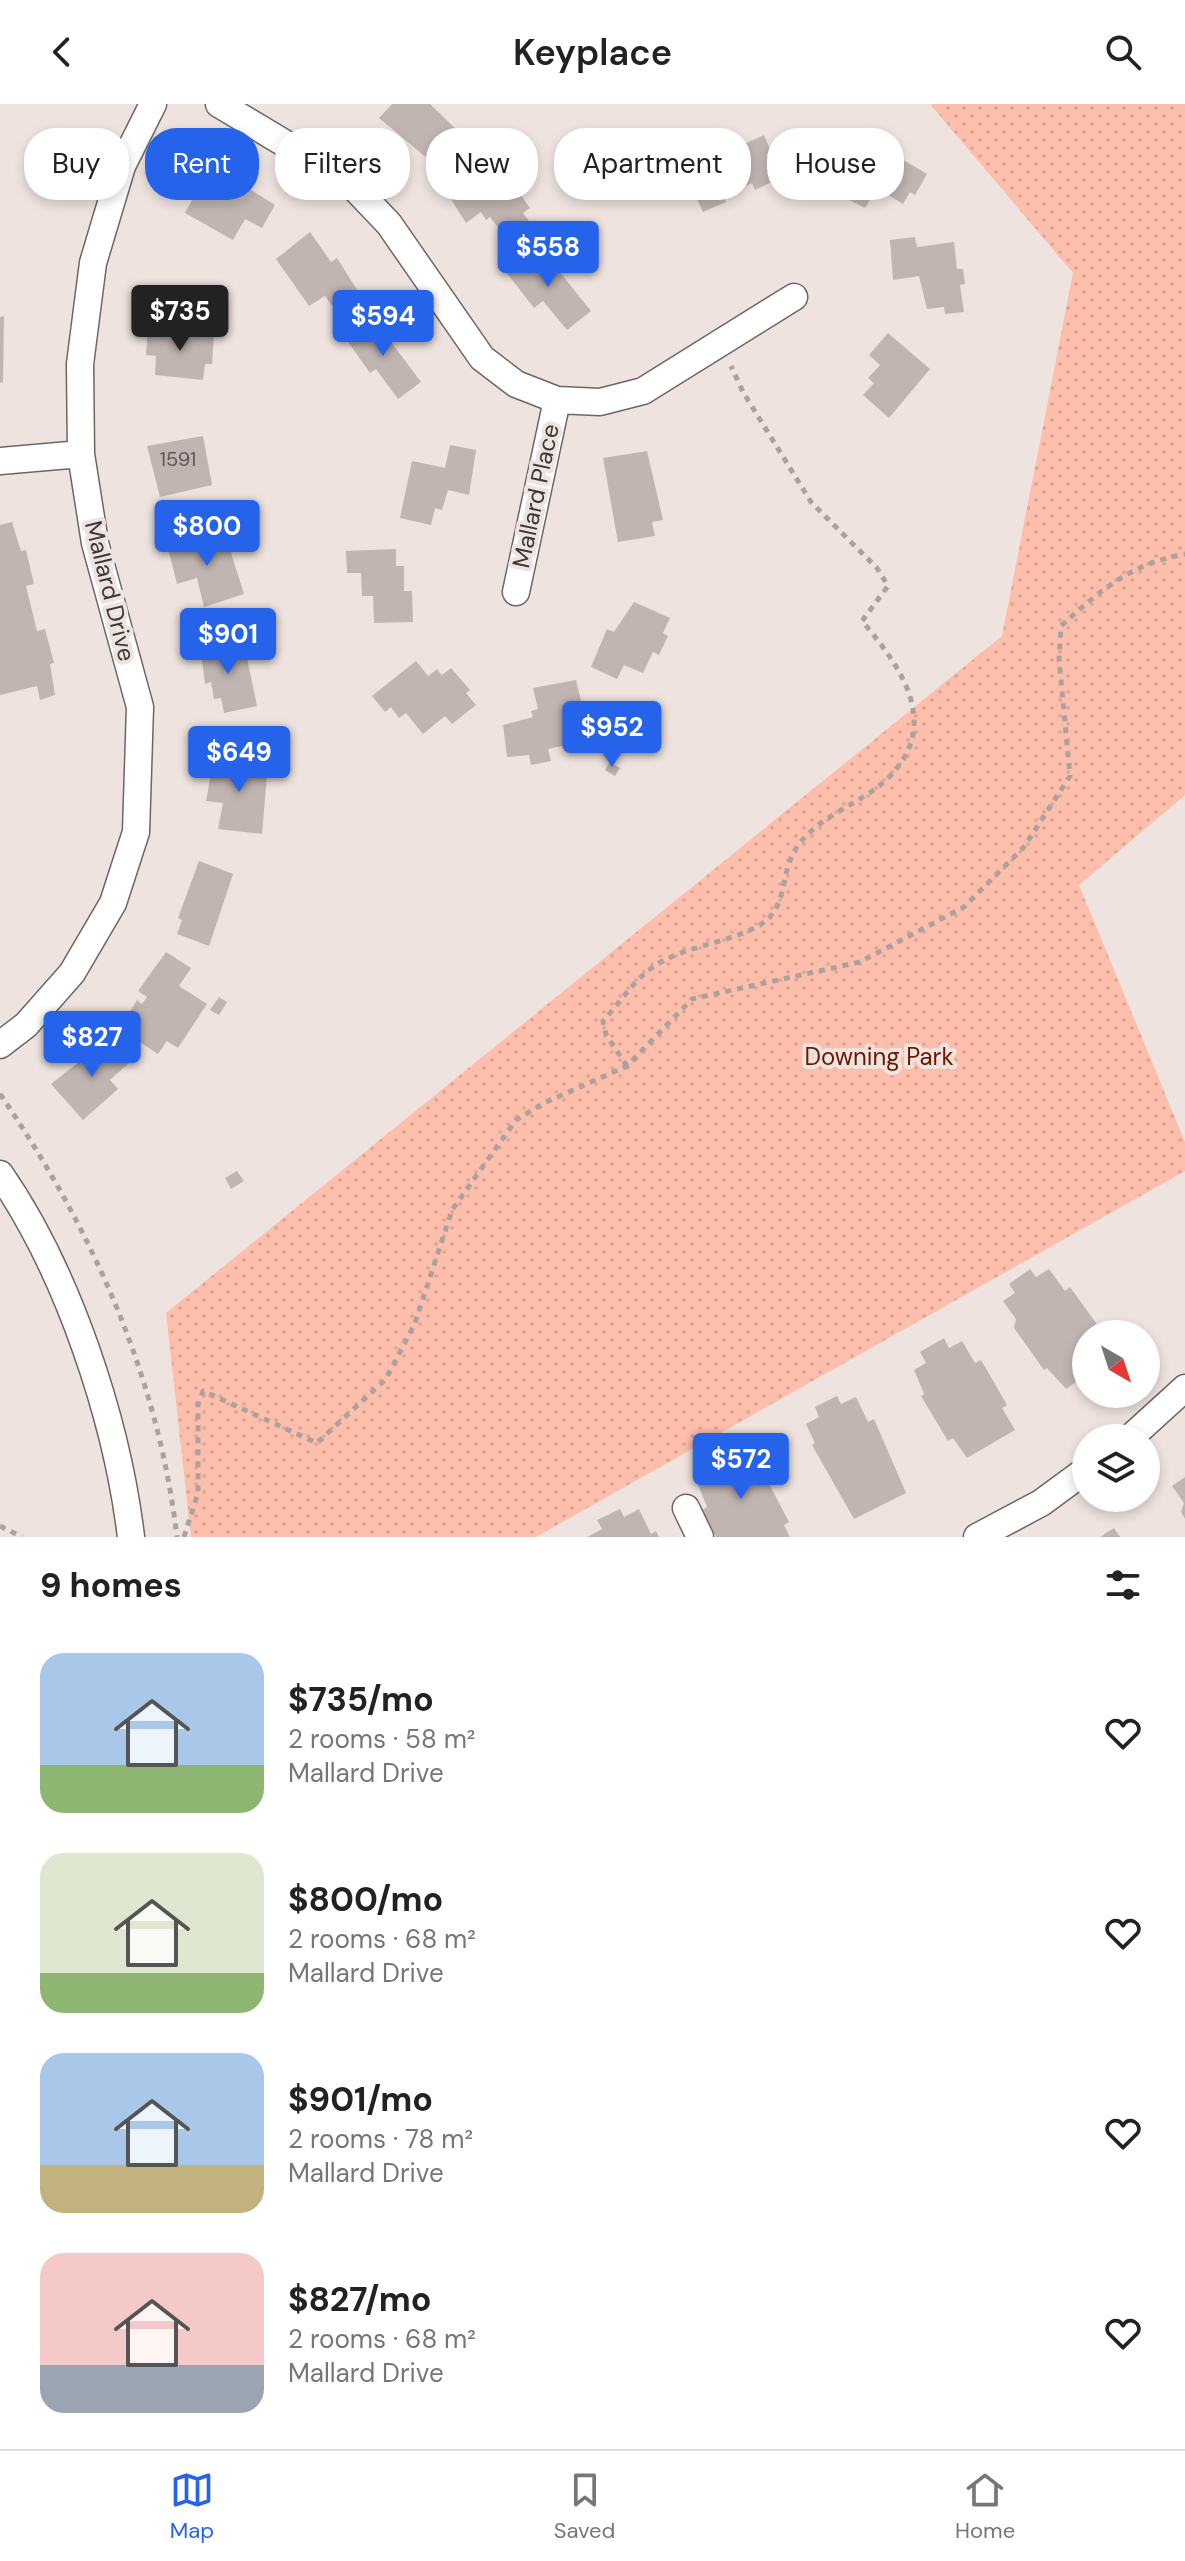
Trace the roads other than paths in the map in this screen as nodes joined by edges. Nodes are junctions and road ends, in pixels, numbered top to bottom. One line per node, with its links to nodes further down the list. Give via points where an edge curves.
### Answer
1 (153, 104): 5 (street, Mallard Drive, via 122,166 93,263 80,364)
2 (219, 104): 4 (street, via 349,182 389,224 482,358 516,384)
3 (794, 297): 4 (street, via 643,391 600,402)
4 (557, 400): 7 (street, Mallard Place)
5 (81, 454): 6 (street); 8 (street, Mallard Drive, via 95,543 140,707 136,832 113,903 72,973 26,1025)
6 (0, 461)
7 (516, 592)
8 (0, 1045)
9 (0, 1174): 14 (street, via 62,1289 101,1394)
10 (1185, 1388): 11 (street)
11 (1145, 1424)
12 (1072, 1480): 16 (street)
13 (686, 1508): 15 (street)
14 (131, 1537)
15 (700, 1537)
16 (977, 1537)

